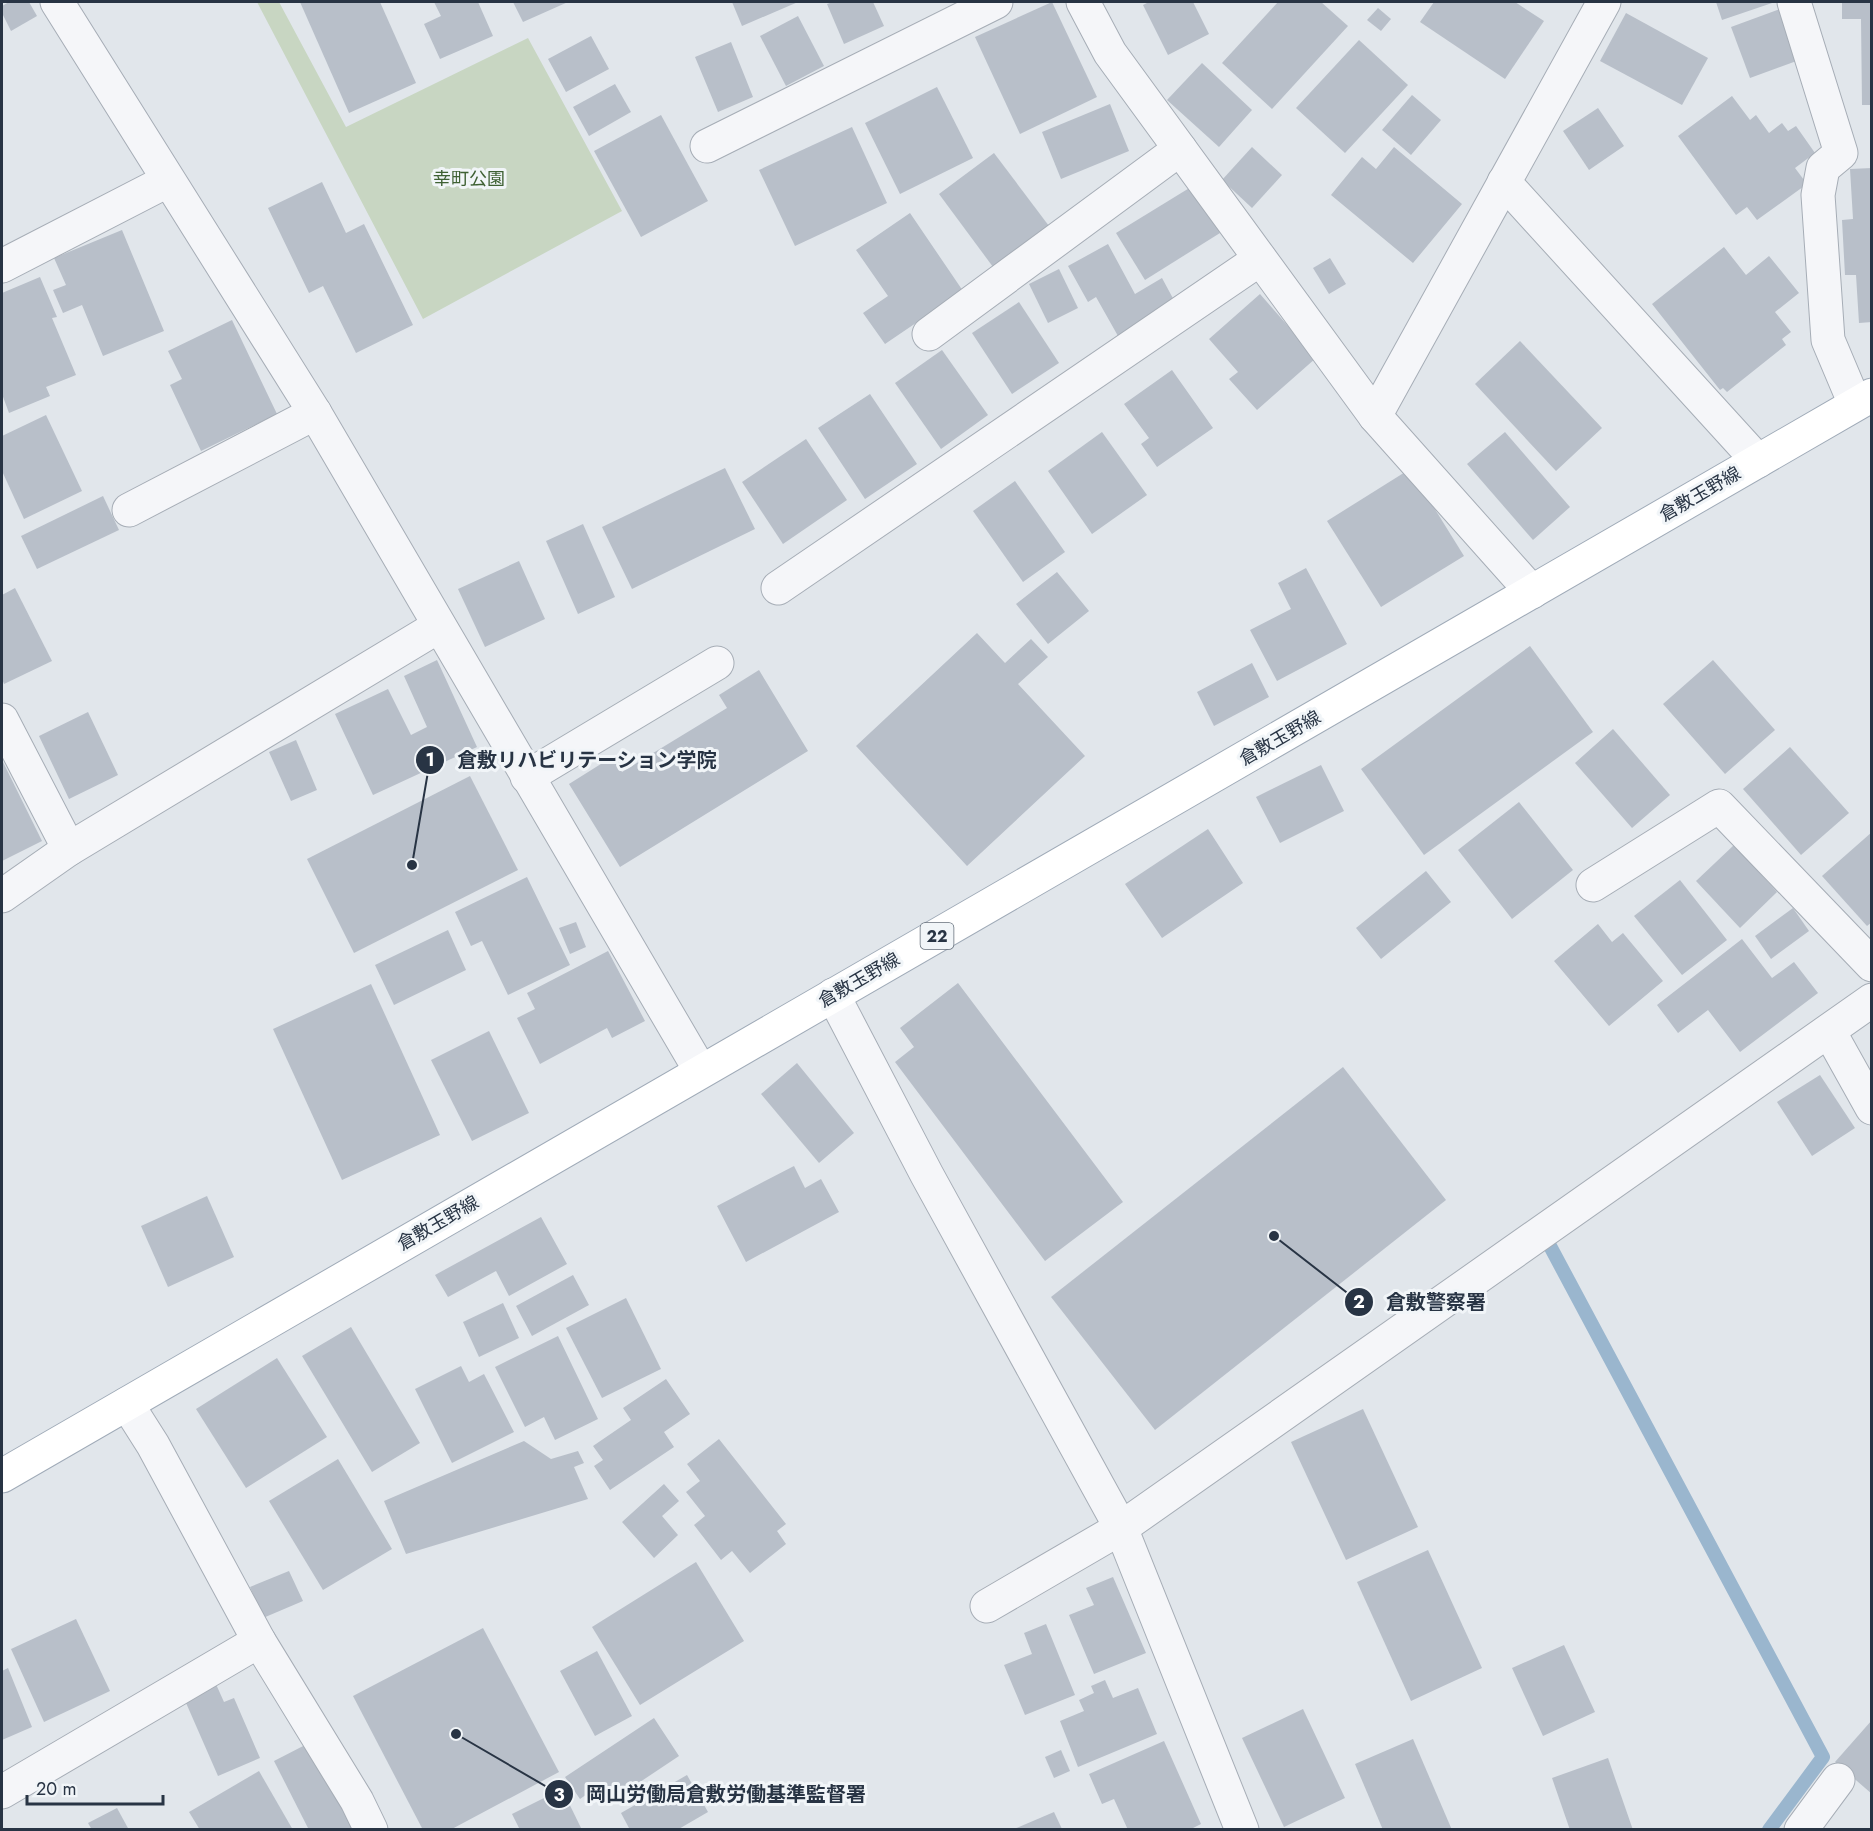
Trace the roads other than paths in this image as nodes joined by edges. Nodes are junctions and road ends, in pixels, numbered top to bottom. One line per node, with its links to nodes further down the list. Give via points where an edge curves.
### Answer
1 (57, 2): 8 (street)
2 (996, 2): 6 (street)
3 (1083, 2): 7 (street, via 1110,53)
4 (1604, 2): 9 (street)
5 (1794, 2): 13 (street, via 1841,153 1823,168 1818,195 1828,340)
6 (706, 146)
7 (1180, 149): 10 (street); 12 (street)
8 (167, 181): 11 (street); 14 (street)
9 (1504, 182): 15 (street); 16 (street)
10 (1260, 259): 15 (street); 18 (street)
11 (2, 266)
12 (929, 334)
13 (1863, 399): 16 (main road, 倉敷玉野線 / 22)
14 (315, 413): 17 (street); 20 (street)
15 (1375, 416): 19 (street)
16 (1758, 461): 19 (main road, 倉敷玉野線 / 22)
17 (129, 510)
18 (778, 588)
19 (1532, 592): 28 (main road, 倉敷玉野線 / 22)
20 (439, 626): 23 (street); 24 (street)
21 (717, 663): 23 (street)
22 (2, 720): 24 (street)
23 (527, 777): 31 (street)
24 (69, 849): 26 (street)
25 (1593, 885): 27 (street, via 1719,806)
26 (2, 896)
27 (1872, 965)
28 (833, 995): 31 (main road, 倉敷玉野線 / 22); 35 (street)
29 (1872, 999): 30 (street)
30 (1829, 1031): 32 (street); 35 (street, via 1782,1060)
31 (700, 1070): 33 (main road, 倉敷玉野線 / 22)
32 (1872, 1108)
33 (127, 1404): 34 (main road, 倉敷玉野線 / 22); 37 (street)
34 (2, 1476)
35 (1120, 1528): 36 (street); 41 (street)
36 (987, 1606)
37 (259, 1641): 39 (street); 40 (street)
38 (1838, 1780): 42 (street)
39 (2, 1792)
40 (371, 1830)
41 (1242, 1830)
42 (1801, 1830)

